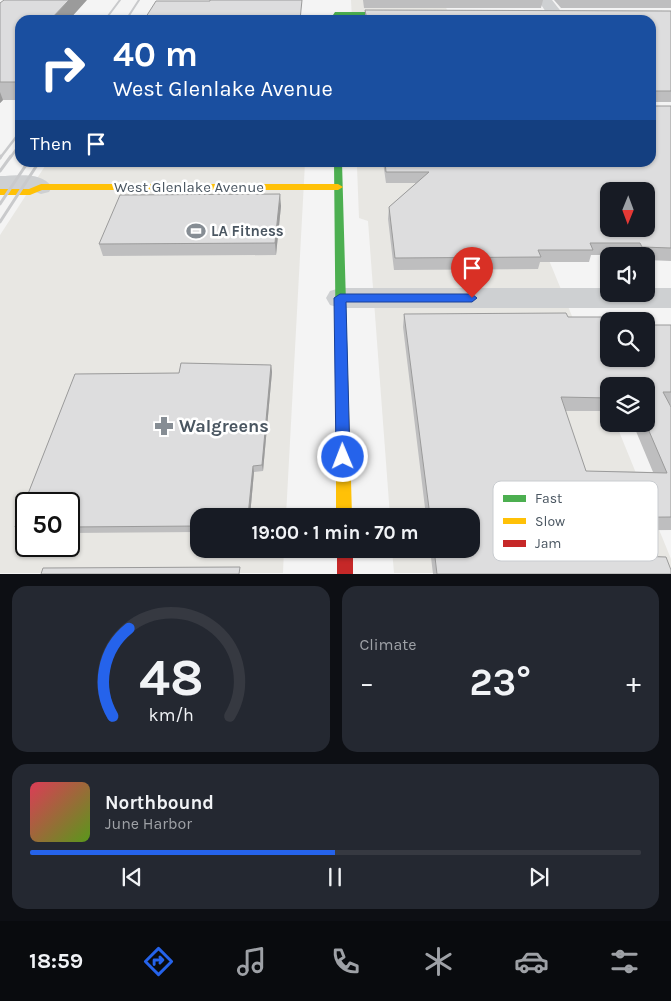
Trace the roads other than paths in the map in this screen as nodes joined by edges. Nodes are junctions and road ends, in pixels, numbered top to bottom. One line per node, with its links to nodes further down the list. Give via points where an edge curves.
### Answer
1 (335, 0): 6 (street)
2 (545, 0): 5 (street)
3 (410, 14): 7 (street)
4 (536, 14): 5 (street)
5 (560, 14)
6 (335, 15)
7 (385, 15)
8 (338, 167): 11 (street)
9 (0, 183): 10 (street, West Glenlake Avenue, via 35,183)
10 (41, 187): 11 (street, West Glenlake Avenue); 12 (street, West Glenlake Avenue, via 30,192)
11 (338, 187): 13 (street)
12 (0, 192)
13 (340, 298): 14 (street); 15 (street)
14 (671, 298)
15 (344, 508)
16 (345, 558): 17 (street)
17 (345, 574)

